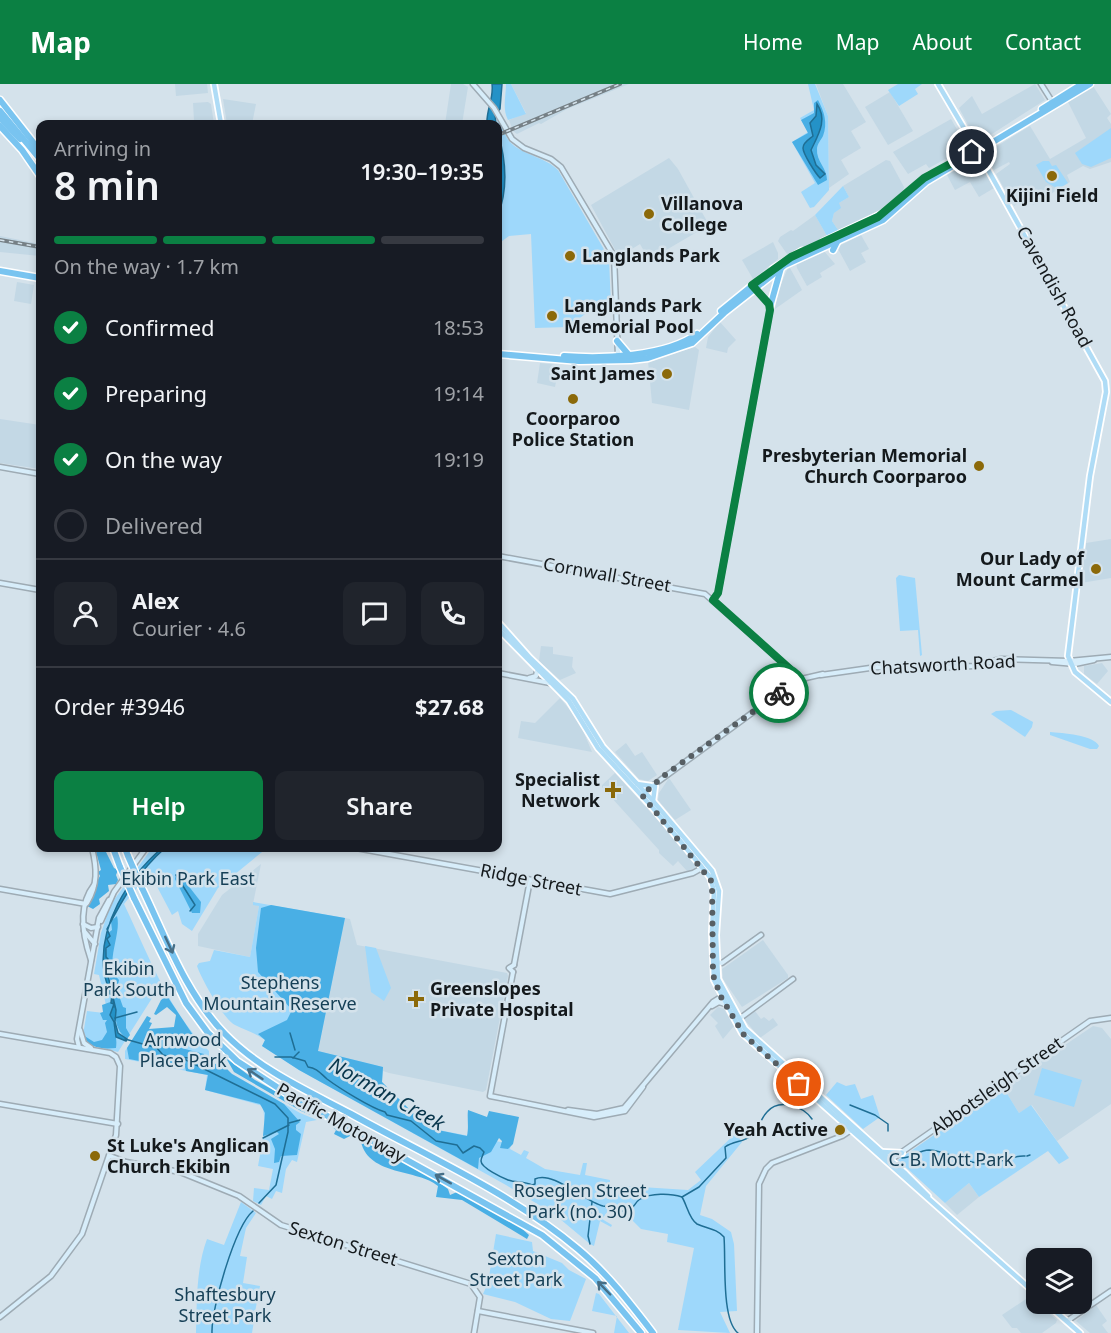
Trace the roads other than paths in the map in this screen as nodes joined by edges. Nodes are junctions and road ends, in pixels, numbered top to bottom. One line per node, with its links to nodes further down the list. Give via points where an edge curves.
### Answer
1 (213, 84): 11 (main road)
2 (938, 84): 16 (main road, Cavendish Road)
3 (1041, 84): 8 (street)
4 (1082, 84): 8 (highway)
5 (1090, 84): 8 (highway)
6 (474, 85): 12 (street)
7 (0, 100): 15 (highway)
8 (1053, 105): 16 (highway)
9 (0, 111): 17 (highway)
10 (0, 118): 18 (highway)
11 (220, 120)
12 (501, 120)
13 (502, 121): 29 (street, via 514,142 561,167 613,254)
14 (0, 126): 19 (highway)
15 (36, 146)
16 (977, 151): 21 (highway); 22 (highway, via 926,182 883,220); 43 (main road, Cavendish Road, via 1106,384 1090,476)
17 (36, 154)
18 (36, 161)
19 (36, 170)
20 (906, 183): 21 (highway)
21 (916, 184): 27 (highway, via 878,217 791,257)
22 (838, 240): 23 (highway); 24 (highway)
23 (833, 250)
24 (781, 268): 27 (highway); 28 (highway)
25 (0, 273): 26 (highway)
26 (36, 279)
27 (754, 287): 28 (street); 31 (highway, via 692,338); 32 (highway, via 692,343 643,359)
28 (770, 307): 38 (street, via 718,593)
29 (617, 340): 31 (highway); 32 (street)
30 (502, 352): 32 (highway, via 573,361)
31 (628, 354): 32 (highway)
32 (618, 358)
33 (1, 468): 34 (street)
34 (36, 473)
35 (502, 557): 38 (street, Cornwall Street, via 703,593)
36 (0, 583): 37 (street)
37 (36, 589)
38 (713, 600): 49 (street)
39 (502, 626): 52 (main road, via 576,702 600,744)
40 (502, 633): 45 (main road)
41 (1111, 657): 42 (street, Chatsworth Road)
42 (1096, 659): 43 (street, Chatsworth Road); 44 (street, Chatsworth Road)
43 (1069, 663): 44 (street, Chatsworth Road); 47 (main road); 49 (street, Chatsworth Road, via 1003,659 974,666 901,670 877,667)
44 (1083, 663): 47 (street)
45 (537, 671): 48 (street, via 536,676); 50 (main road)
46 (502, 674): 48 (street)
47 (1079, 675): 51 (main road)
48 (528, 678): 50 (street)
49 (800, 678): 53 (street, Chatsworth Road)
50 (551, 683): 54 (main road, via 575,708 598,748)
51 (1111, 702)
52 (637, 783): 53 (main road); 54 (main road)
53 (655, 784): 54 (street, Chatsworth Road); 55 (main road)
54 (644, 795): 55 (main road); 61 (main road)
55 (653, 801): 61 (main road)
56 (93, 852): 64 (street, via 96,871)
57 (114, 852): 98 (highway, Pacific Motorway, one-way to 57, bridge, via 600,1284 542,1235 286,1093 237,1061 208,1033 186,1003)
58 (126, 852): 99 (highway, Pacific Motorway, one-way to 99, bridge, via 194,994 237,1045 274,1072 550,1227 589,1258 623,1293)
59 (143, 852): 66 (street, via 102,910)
60 (378, 852): 62 (street, Ridge Street)
61 (704, 865): 62 (street, Ridge Street, via 696,873 615,894); 71 (main road, via 717,883)
62 (530, 880): 75 (street, via 490,1096 596,1117 623,1113)
63 (0, 889): 64 (street)
64 (86, 904): 65 (street)
65 (84, 927): 66 (street); 68 (street); 69 (street)
66 (98, 927): 69 (street)
67 (761, 935): 71 (street, via 722,963)
68 (86, 942): 69 (street); 70 (street)
69 (94, 945): 70 (street)
70 (91, 961): 82 (street)
71 (714, 961): 73 (main road)
72 (794, 979): 77 (street)
73 (723, 996): 74 (main road); 75 (street); 76 (main road)
74 (725, 1004): 75 (street); 80 (main road)
75 (711, 1006)
76 (734, 1010): 77 (street); 79 (main road)
77 (750, 1010): 79 (street)
78 (1111, 1018): 87 (street, Abbotsleigh Street, via 1090,1021)
79 (739, 1019): 80 (main road); 85 (main road, via 753,1037)
80 (742, 1033): 85 (main road)
81 (0, 1034): 82 (street, via 68,1046)
82 (80, 1044): 84 (street, via 112,1054 120,1063)
83 (0, 1104): 84 (street)
84 (118, 1124): 88 (street)
85 (852, 1129): 86 (main road); 89 (main road); 100 (street, via 772,1163 759,1184)
86 (882, 1152): 87 (main road); 89 (main road)
87 (902, 1153): 89 (street, Abbotsleigh Street)
88 (110, 1156): 92 (street, Sexton Street, via 180,1172 239,1196 281,1226 466,1282 478,1291); 94 (street, via 79,1239 51,1276)
89 (889, 1162): 90 (main road)
90 (1026, 1285)
91 (1111, 1291): 95 (street)
92 (478, 1311): 96 (street); 97 (street)
93 (1059, 1314): 95 (main road)
94 (0, 1317)
95 (1067, 1321): 101 (main road)
96 (474, 1333)
97 (593, 1333)
98 (641, 1333)
99 (653, 1333)
100 (757, 1333)
101 (1080, 1333)

